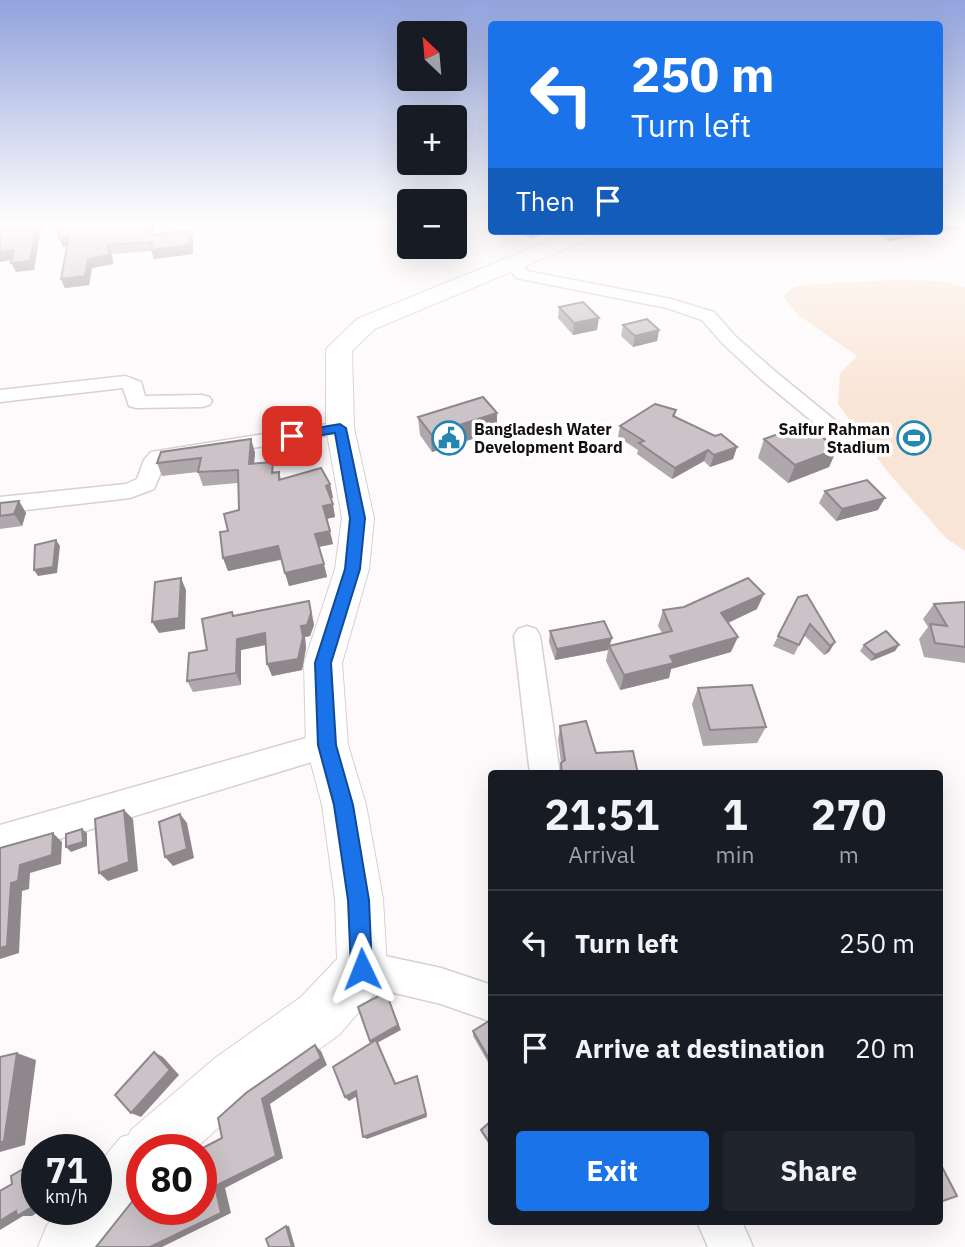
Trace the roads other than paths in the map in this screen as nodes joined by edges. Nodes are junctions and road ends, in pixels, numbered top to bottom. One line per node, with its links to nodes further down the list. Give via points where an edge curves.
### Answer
1 (467, 282): 5 (highway, via 366,324 340,349)
2 (559, 282): 6 (street, via 671,304 708,316 769,376)
3 (0, 396): 4 (street, via 125,382 134,386 136,402)
4 (202, 401)
5 (340, 428): 7 (street, via 159,457 146,484 130,491); 9 (highway, via 358,518 352,569 323,663)
6 (853, 444)
7 (0, 505)
8 (527, 636): 10 (street)
9 (327, 745): 11 (street); 12 (highway, via 344,805 359,900)
10 (544, 770)
11 (0, 841)
12 (362, 969): 13 (street, via 442,986); 14 (highway, via 320,1016 234,1077)
13 (488, 1003)
14 (169, 1134)
15 (126, 1178): 17 (highway)
16 (720, 1225): 18 (street)
17 (69, 1247)
18 (731, 1247)

